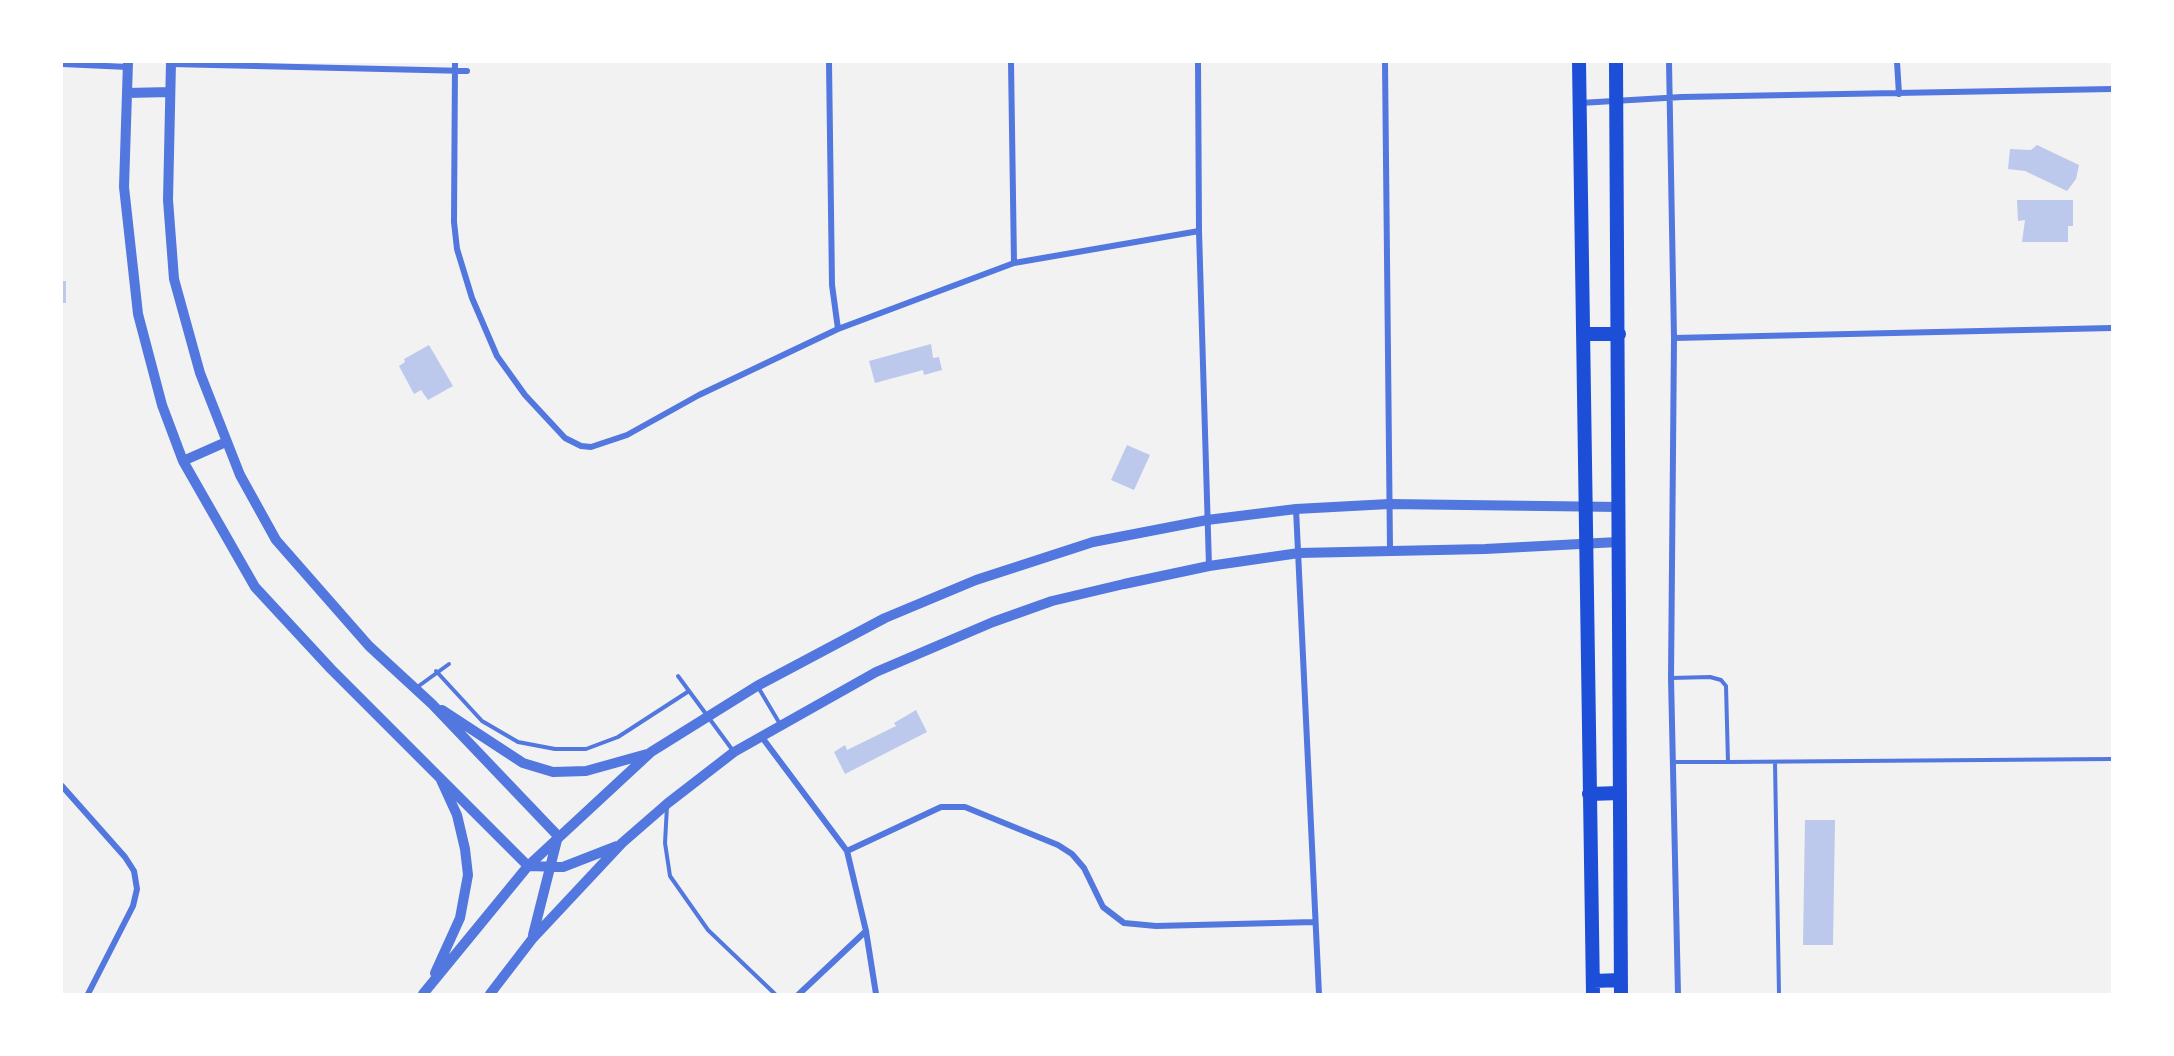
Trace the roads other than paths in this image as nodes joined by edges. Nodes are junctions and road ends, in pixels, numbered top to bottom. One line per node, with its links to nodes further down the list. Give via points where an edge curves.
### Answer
1 (455, 62): 13 (street)
2 (830, 62): 25 (street, via 832,285)
3 (1011, 62): 23 (street)
4 (1198, 62): 22 (street)
5 (1385, 62): 31 (street)
6 (1579, 62): 21 (highway)
7 (1616, 62): 20 (highway)
8 (1670, 62): 19 (street)
9 (1897, 62): 18 (street)
10 (171, 63): 13 (street); 16 (street)
11 (62, 64): 12 (street)
12 (128, 64): 17 (street)
13 (455, 71): 14 (street); 25 (street, via 454,222 464,272 497,356 525,395 565,438 591,447 610,442 699,394)
14 (467, 71)
15 (2112, 89): 18 (street)
16 (170, 92): 17 (street); 29 (street, via 168,200 174,279 200,373)
17 (127, 93): 30 (street, via 124,187 138,314 162,405)
18 (1899, 94): 19 (street)
19 (1669, 98): 20 (street); 28 (street)
20 (1617, 99): 21 (street); 27 (highway)
21 (1580, 103): 26 (highway)
22 (1199, 231): 23 (street); 35 (street)
23 (1014, 262): 25 (street)
24 (2112, 328): 28 (street)
25 (838, 329)
26 (1582, 334): 27 (highway); 32 (highway)
27 (1619, 334): 33 (highway)
28 (1674, 338): 44 (street)
29 (226, 442): 30 (street); 46 (street, via 276,540 369,646)
30 (183, 461): 58 (street, via 255,587 331,669)
31 (1389, 504): 32 (street); 34 (street); 38 (street)
32 (1585, 506): 33 (street); 37 (highway)
33 (1619, 507): 36 (highway)
34 (1296, 509): 35 (street); 39 (street)
35 (1207, 520): 40 (street); 45 (street, via 1093,542 976,580 885,618)
36 (1618, 542): 37 (street); 60 (highway)
37 (1585, 544): 38 (street); 61 (highway)
38 (1390, 549): 39 (street)
39 (1299, 553): 40 (street); 68 (street)
40 (1209, 566): 50 (street, via 1052,601 993,622 876,672)
41 (449, 664): 42 (lane)
42 (436, 671): 46 (lane); 47 (lane, via 482,721 518,742 555,749 586,749 618,738)
43 (678, 676): 47 (lane)
44 (1671, 678): 55 (street); 56 (lane, via 1710,677 1726,686)
45 (757, 686): 49 (street); 50 (lane)
46 (415, 689): 48 (street)
47 (689, 691): 49 (lane)
48 (432, 704): 52 (street, via 523,763 553,772 586,771); 63 (street)
49 (708, 716): 52 (street); 53 (lane)
50 (780, 724): 51 (street)
51 (761, 736): 53 (street); 65 (street)
52 (651, 752): 63 (street)
53 (734, 752): 62 (street)
54 (2112, 759): 57 (lane)
55 (1674, 762): 56 (lane); 81 (street)
56 (1728, 762): 57 (lane)
57 (1775, 762): 82 (lane)
58 (437, 772): 66 (street); 73 (street, via 457,815 468,875 460,918)
59 (62, 786): 74 (street, via 125,857 134,871 137,889 133,906)
60 (1620, 793): 61 (highway); 71 (highway)
61 (1589, 794): 72 (highway)
62 (668, 803): 64 (street); 76 (lane, via 665,843 670,876 708,930)
63 (558, 836): 66 (street); 67 (street)
64 (622, 843): 67 (street, via 580,862); 70 (street)
65 (847, 851): 68 (street, via 941,807 965,807 1072,854 1084,868 1103,906 1124,923 1156,926); 69 (street)
66 (528, 866): 67 (street); 73 (street)
67 (552, 868): 70 (street)
68 (1314, 922): 79 (street)
69 (866, 931): 77 (street); 78 (street)
70 (532, 938): 75 (street)
71 (1621, 980): 72 (highway); 80 (highway)
72 (1593, 988)
73 (425, 991)
74 (88, 994)
75 (490, 994)
76 (775, 994)
77 (799, 994)
78 (876, 994)
79 (1319, 994)
80 (1622, 994)
81 (1678, 994)
82 (1779, 994)

